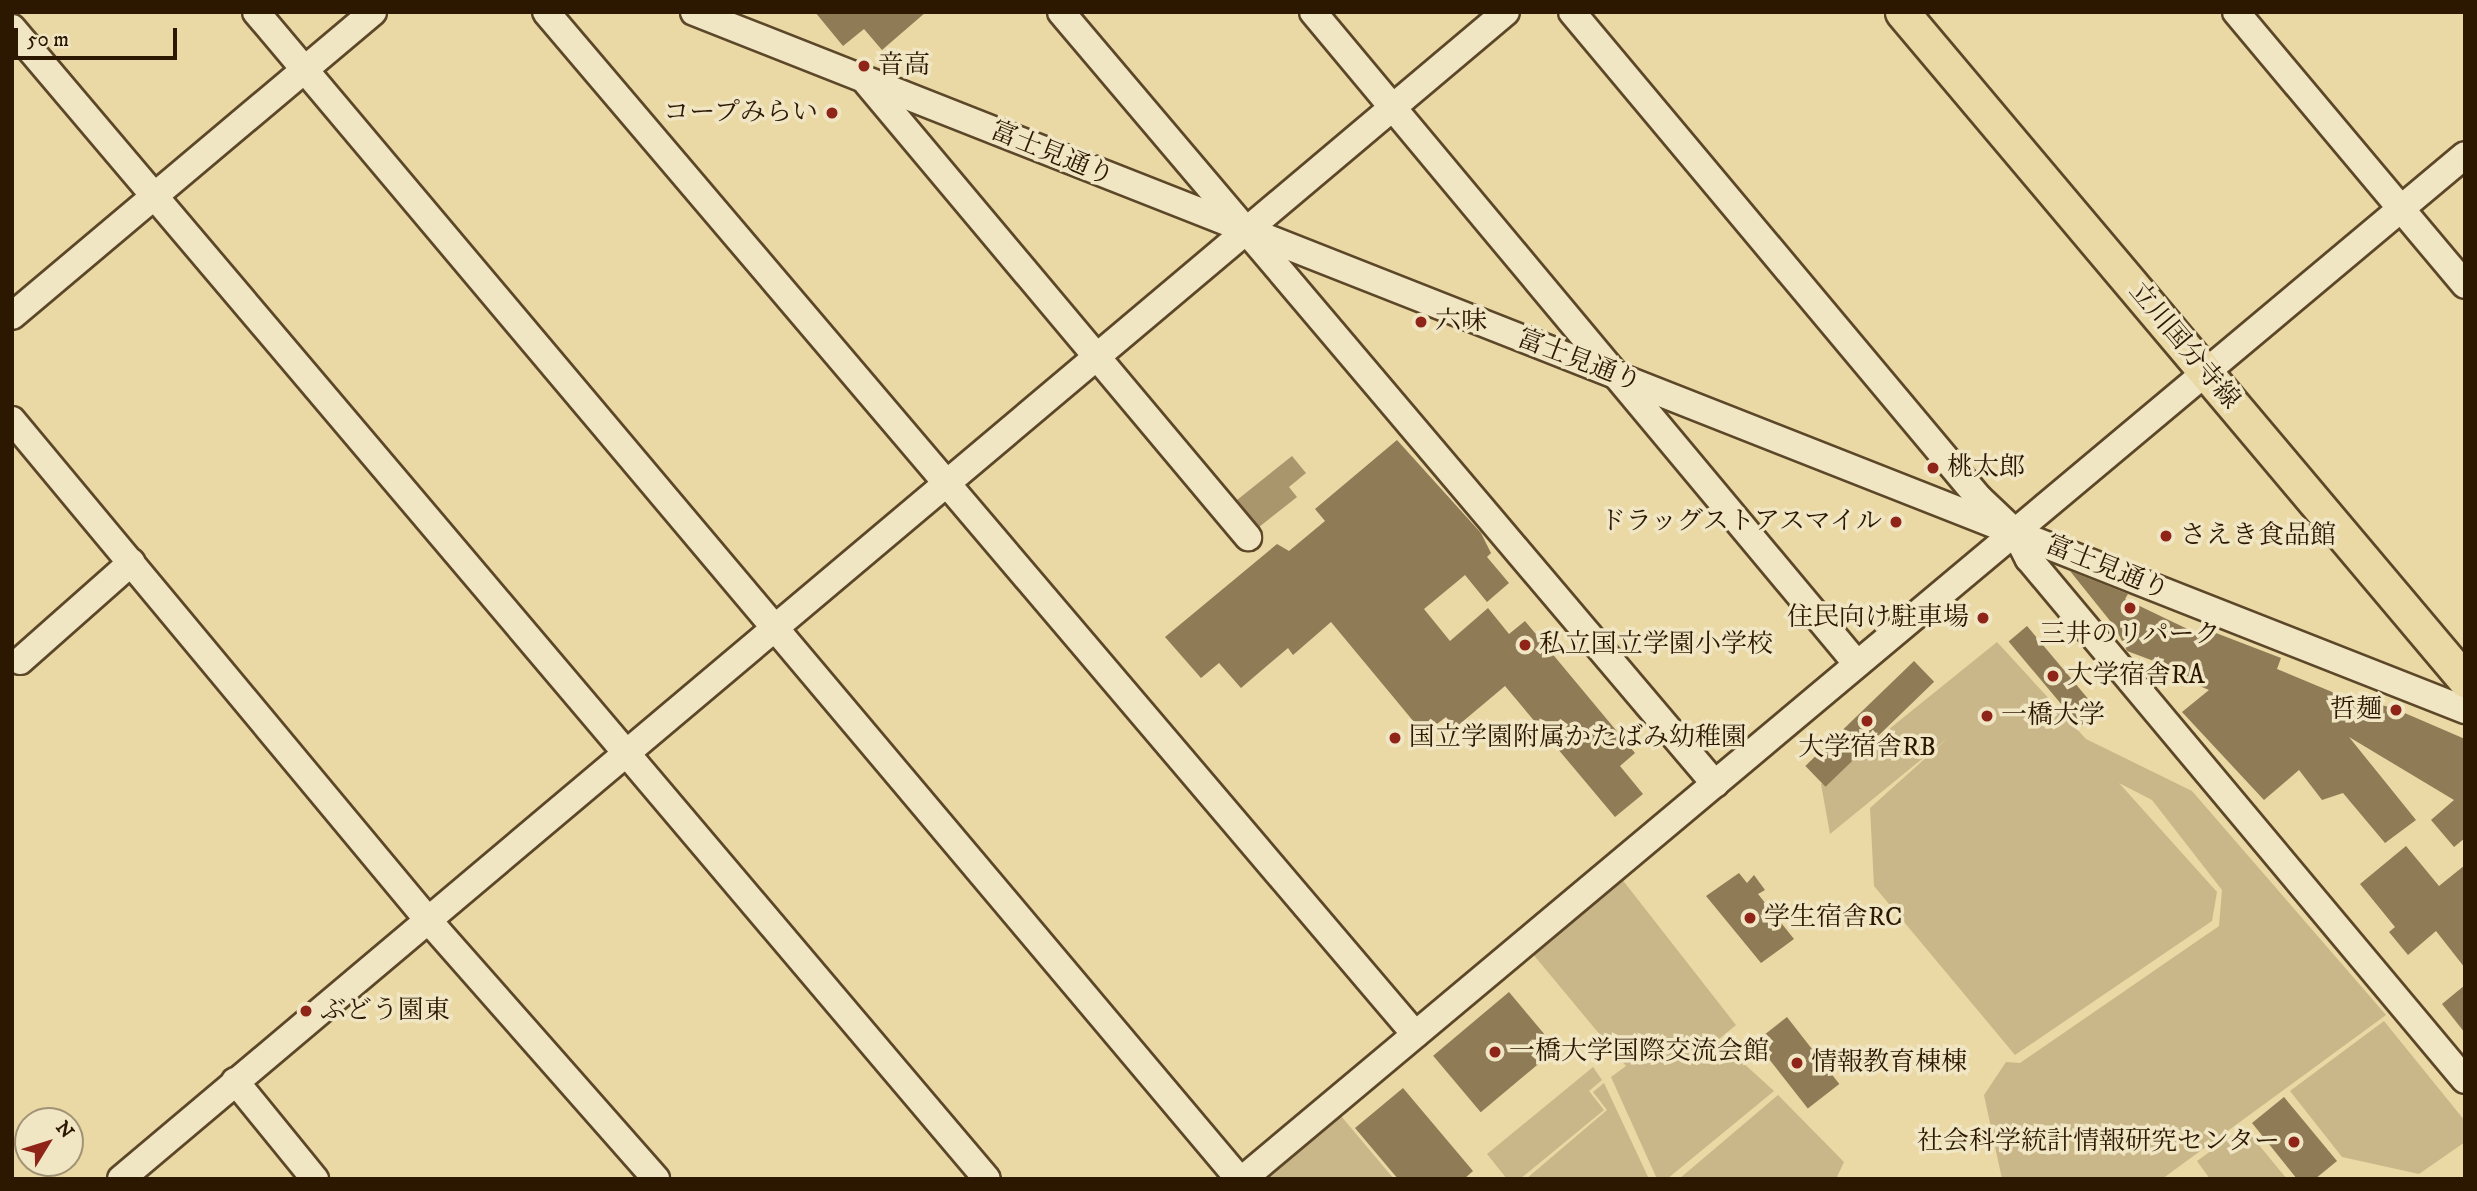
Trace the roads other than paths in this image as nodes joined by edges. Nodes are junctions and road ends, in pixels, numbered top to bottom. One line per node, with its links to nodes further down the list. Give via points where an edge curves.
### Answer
1 (256, 12): 12 (street)
2 (373, 12): 12 (street)
3 (546, 12): 25 (street)
4 (694, 12): 13 (street, 富士見通り)
5 (1061, 12): 18 (street)
6 (1313, 12): 14 (street)
7 (1506, 12): 14 (street)
8 (1572, 12): 26 (street, via 1979,498)
9 (1902, 12): 22 (main road, 立川国分寺線)
10 (2236, 12): 17 (street)
11 (12, 28): 16 (street)
12 (305, 70): 16 (street); 29 (street)
13 (864, 79): 18 (street, 富士見通り); 21 (street)
14 (1394, 106): 18 (street); 23 (street)
15 (2465, 155): 17 (street)
16 (155, 196): 20 (street); 34 (street)
17 (2401, 209): 19 (street); 22 (street)
18 (1244, 230): 21 (street); 23 (street, 富士見通り); 35 (street)
19 (2465, 285)
20 (12, 316)
21 (1096, 356): 25 (street); 27 (street)
22 (2207, 373): 26 (street); 32 (main road, 立川国分寺線)
23 (1614, 375): 26 (street, 富士見通り); 31 (street)
24 (12, 420): 28 (street)
25 (946, 483): 29 (street); 37 (street)
26 (2015, 532): 31 (street); 33 (street, 富士見通り); 38 (street, via 2029,559)
27 (1248, 537)
28 (132, 562): 30 (street); 36 (street)
29 (773, 629): 34 (street); 44 (street)
30 (20, 661)
31 (1857, 664): 35 (street)
32 (2465, 680)
33 (2465, 710)
34 (625, 755): 36 (street); 43 (street)
35 (1715, 784): 37 (street)
36 (428, 920): 39 (street); 42 (street)
37 (1415, 1034): 44 (street)
38 (2465, 1080)
39 (235, 1082): 40 (street); 41 (street)
40 (121, 1179)
41 (315, 1179)
42 (656, 1179)
43 (987, 1179)
44 (1241, 1179)

